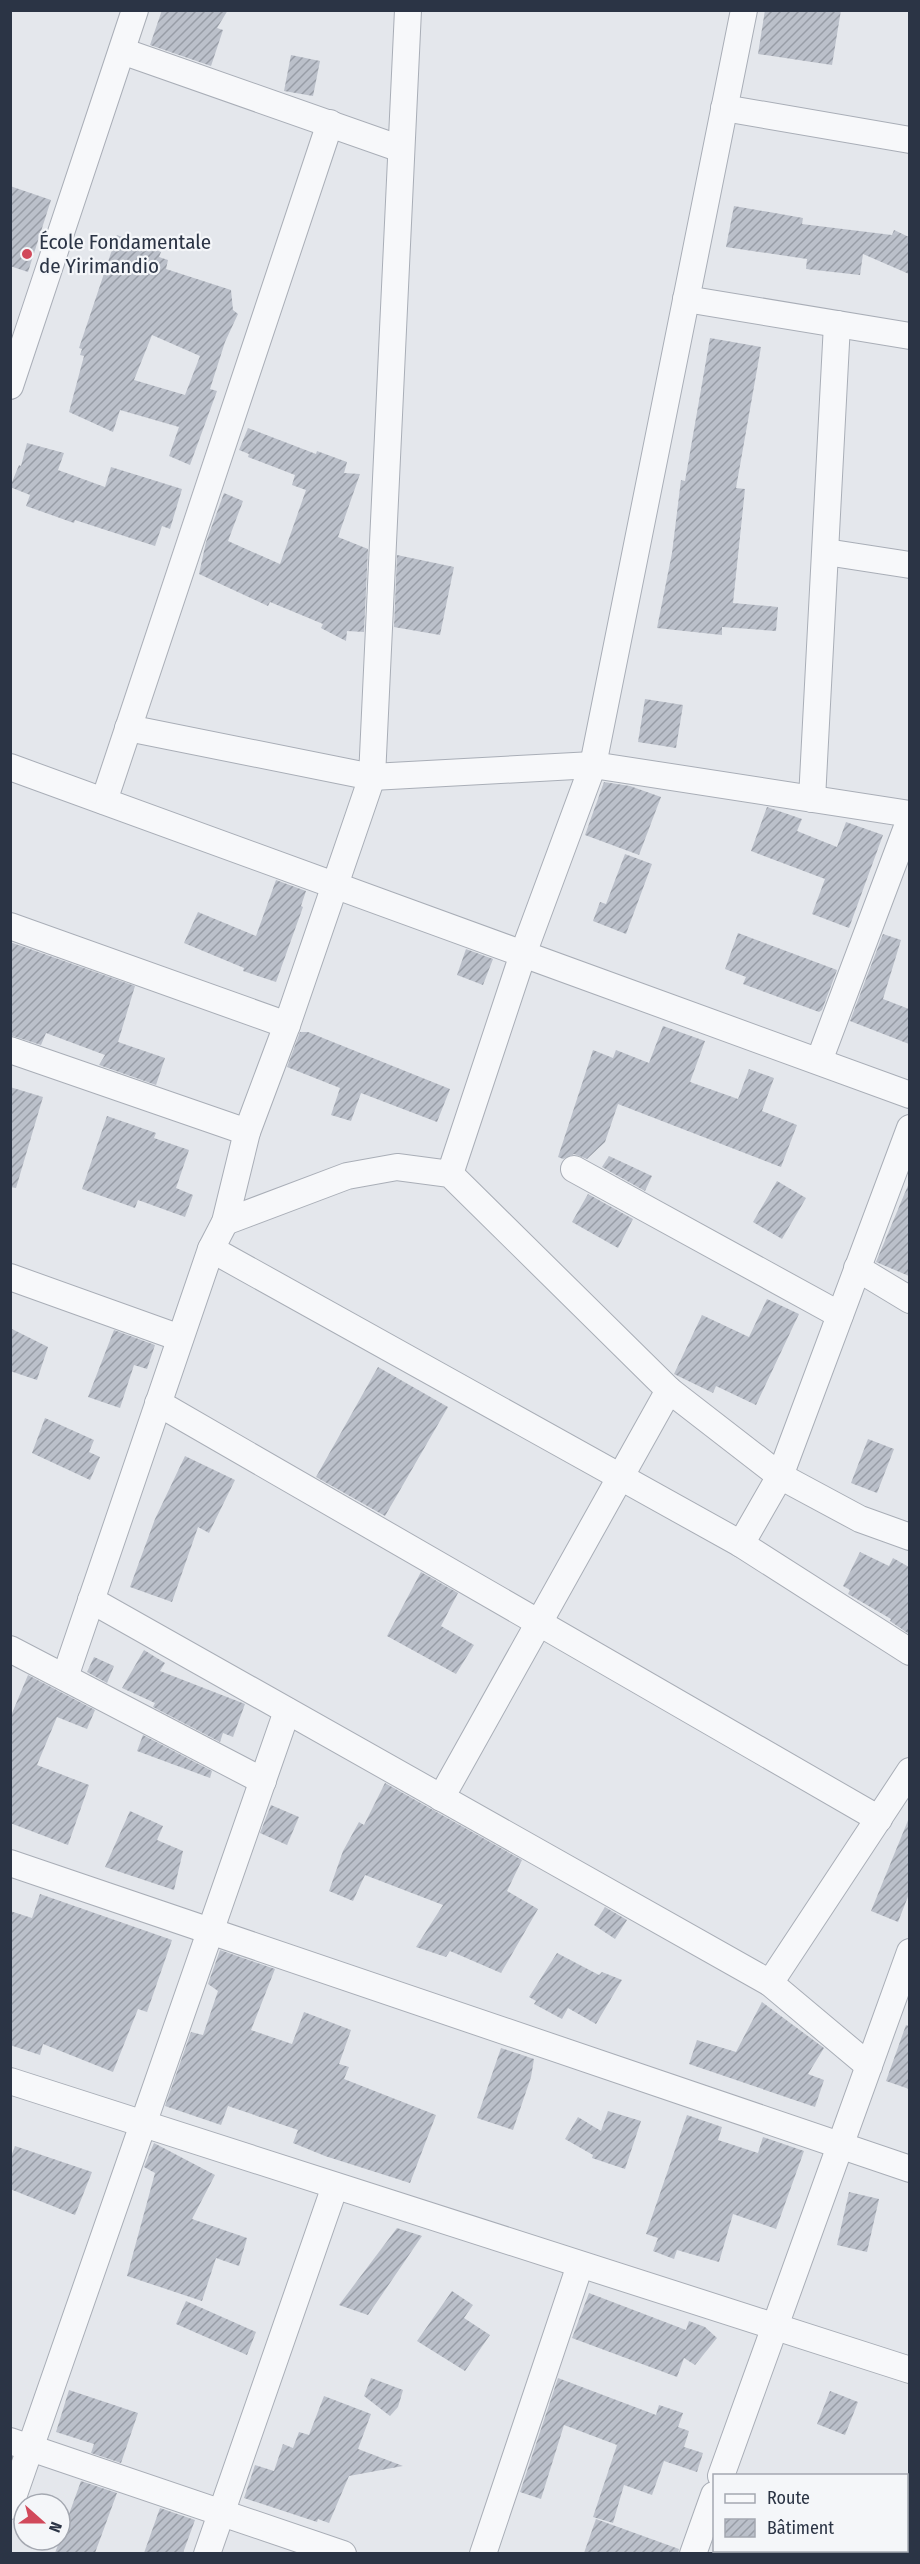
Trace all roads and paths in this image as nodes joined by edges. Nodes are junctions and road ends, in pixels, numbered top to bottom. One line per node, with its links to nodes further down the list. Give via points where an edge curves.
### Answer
1 (135, 10): 4 (street)
2 (408, 10): 8 (street)
3 (744, 10): 5 (street)
4 (122, 51): 6 (street); 12 (street)
5 (724, 108): 7 (street); 9 (street)
6 (330, 123): 8 (street); 15 (street)
7 (909, 140)
8 (401, 149): 18 (street)
9 (686, 299): 10 (street); 16 (street)
10 (837, 324): 11 (street); 13 (street)
11 (909, 336)
12 (10, 386)
13 (826, 552): 14 (street); 19 (street)
14 (909, 565)
15 (128, 728): 18 (street); 20 (street)
16 (593, 765): 18 (street); 19 (street); 25 (street)
17 (10, 767): 20 (street)
18 (372, 777): 23 (street)
19 (812, 799): 21 (street)
20 (104, 801): 23 (street)
21 (909, 814)
22 (909, 819): 28 (street)
23 (335, 885): 25 (street); 26 (street)
24 (10, 926): 26 (street)
25 (524, 954): 28 (street); 33 (street)
26 (286, 1025): 31 (street)
27 (10, 1050): 31 (street)
28 (819, 1061): 29 (street)
29 (909, 1095)
30 (909, 1128): 36 (street)
31 (247, 1132): 34 (street)
32 (574, 1169): 39 (street)
33 (450, 1174): 34 (street, via 397,1167 347,1176); 41 (street)
34 (225, 1222): 35 (street)
35 (211, 1249): 40 (street); 43 (street)
36 (858, 1268): 38 (street); 39 (street)
37 (10, 1277): 40 (street)
38 (909, 1300)
39 (840, 1315): 44 (street)
40 (180, 1338): 42 (street)
41 (669, 1390): 43 (street); 44 (street)
42 (158, 1403): 47 (street); 48 (street)
43 (621, 1476): 46 (street); 48 (street)
44 (780, 1476): 45 (street, via 860,1519); 46 (street)
45 (909, 1537)
46 (741, 1544): 50 (street)
47 (91, 1600): 51 (street); 52 (street)
48 (539, 1623): 55 (street); 56 (street)
49 (10, 1649): 51 (street)
50 (909, 1652)
51 (65, 1677): 54 (street)
52 (287, 1711): 54 (street); 55 (street)
53 (909, 1772): 56 (street)
54 (263, 1781): 58 (street)
55 (441, 1798): 60 (street)
56 (879, 1819): 60 (street)
57 (10, 1863): 58 (street)
58 (211, 1931): 63 (street); 64 (street)
59 (908, 1958): 61 (street)
60 (770, 1983): 61 (street)
61 (869, 2066): 64 (street)
62 (10, 2081): 63 (street)
63 (144, 2124): 66 (street); 70 (street)
64 (840, 2145): 65 (street); 68 (street)
65 (909, 2169)
66 (335, 2186): 67 (street); 74 (street)
67 (580, 2265): 68 (street); 77 (street)
68 (775, 2327): 69 (street); 71 (street)
69 (909, 2370)
70 (21, 2444): 73 (street); 74 (street)
71 (721, 2474)
72 (713, 2497): 78 (street)
73 (10, 2506)
74 (221, 2512): 75 (street); 76 (street)
75 (207, 2553)
76 (343, 2553)
77 (483, 2553)
78 (693, 2553)

